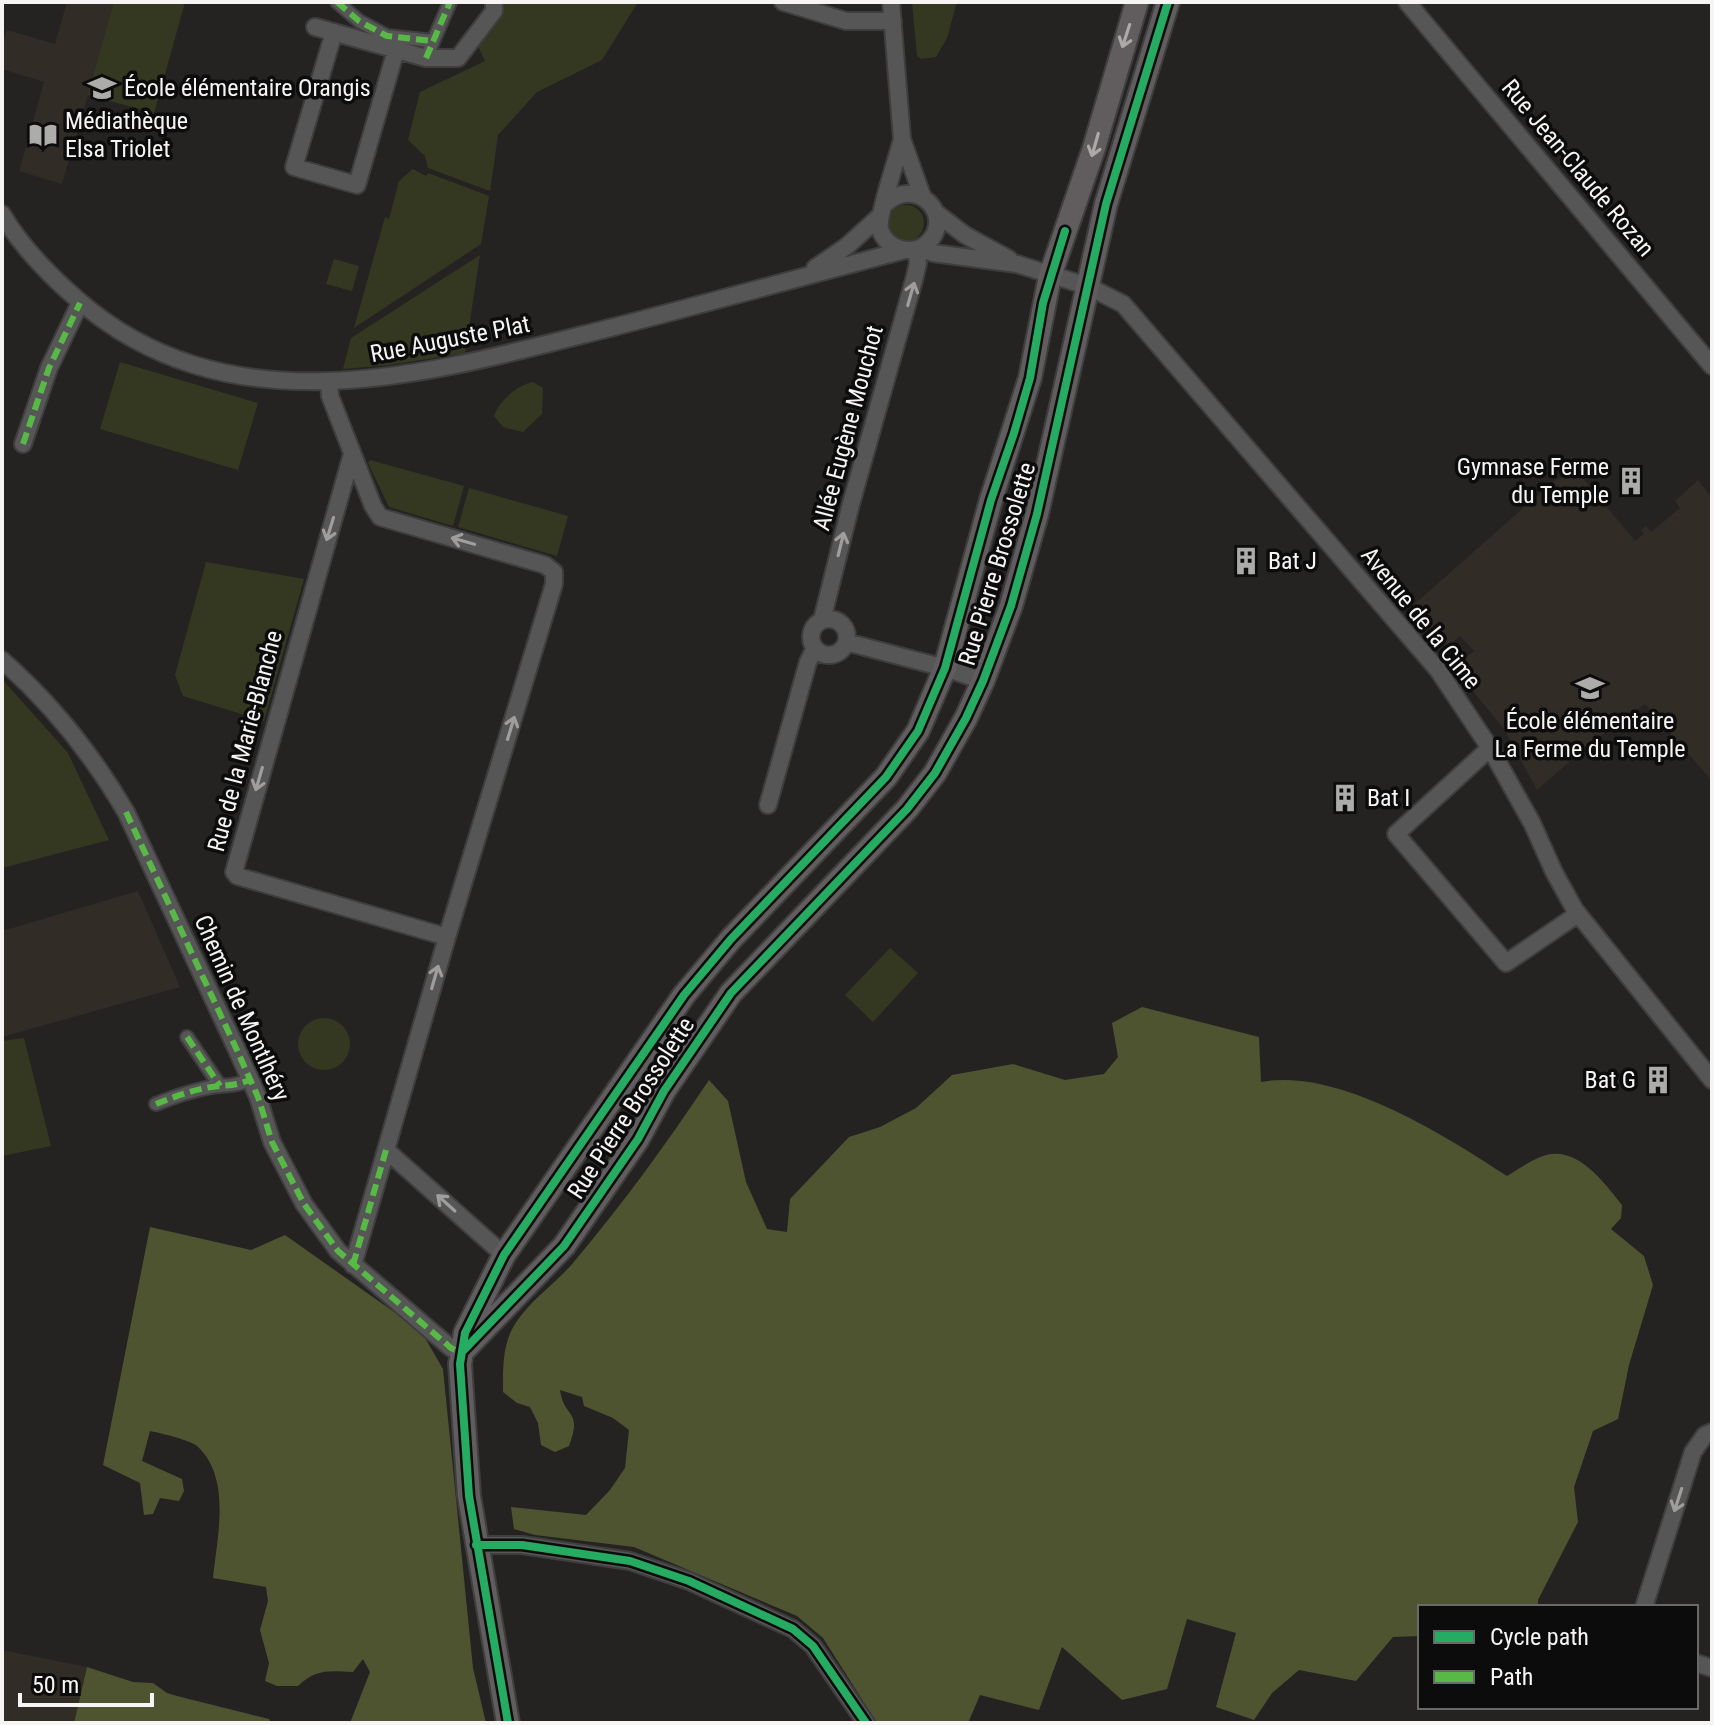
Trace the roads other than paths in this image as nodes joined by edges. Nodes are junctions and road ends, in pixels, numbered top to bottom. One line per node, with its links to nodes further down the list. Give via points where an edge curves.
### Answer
1 (337, 2): 12 (street, via 387,36)
2 (450, 2): 12 (street)
3 (494, 2): 14 (street, via 494,11 458,58)
4 (783, 2): 9 (street, via 846,21)
5 (891, 2): 9 (street)
6 (1137, 2): 23 (main road, Rue Pierre Brossolette, one-way to 23)
7 (1168, 2): 24 (main road, Rue Pierre Brossolette, via 1106,204)
8 (1407, 2): 26 (street, Rue Jean-Claude Rozan)
9 (893, 21): 15 (street)
10 (315, 27): 11 (street)
11 (334, 32): 13 (street); 13 (street, via 294,167 357,185)
12 (433, 41): 14 (street)
13 (396, 50): 14 (street)
14 (426, 58)
15 (902, 139): 16 (street); 17 (street)
16 (923, 198): 17 (street, via 898,195); 18 (street)
17 (882, 211): 20 (street, via 883,236 892,246); 22 (street, Rue Auguste Plat, via 847,246)
18 (935, 212): 20 (street, via 936,229 927,243); 21 (street)
19 (2, 214): 25 (street, Rue Auguste Plat, via 34,258)
20 (914, 249): 21 (street); 22 (street, Rue Auguste Plat); 30 (street, Allée Eugène Mouchot, one-way to 20, via 914,280)
21 (1017, 264): 23 (street, Avenue de la Cime)
22 (804, 276): 27 (street, Rue Auguste Plat, via 513,354 402,376)
23 (1050, 276): 24 (street, Avenue de la Cime); 34 (main road, Rue Pierre Brossolette, via 1030,378)
24 (1087, 286): 35 (main road, Rue Pierre Brossolette, via 1045,486); 36 (street, Avenue de la Cime, via 1129,311 1438,670)
25 (80, 303): 27 (street, Rue Auguste Plat, via 108,325 209,369 270,380); 28 (street, via 49,368)
26 (1712, 366)
27 (329, 382): 29 (street)
28 (23, 444)
29 (352, 454): 39 (street, one-way to 29, via 554,572 380,517); 39 (street, Rue de la Marie-Blanche, one-way to 39, via 234,872)
30 (822, 620): 31 (street, via 839,622); 32 (street, Allée Eugène Mouchot, via 811,632)
31 (846, 642): 32 (street, via 830,655); 34 (street)
32 (815, 648): 37 (street, Allée Eugène Mouchot)
33 (2, 660): 41 (street, Chemin de Montlhéry, via 53,709 110,784)
34 (945, 668): 35 (street); 46 (main road, Rue Pierre Brossolette, via 901,759 691,987)
35 (983, 681): 48 (main road, Rue Pierre Brossolette, via 935,773 890,828 731,993 564,1246)
36 (1490, 748): 38 (street, Avenue de la Cime); 38 (street, via 1396,834 1506,963)
37 (768, 805)
38 (1578, 914): 42 (street, Avenue de la Cime)
39 (447, 937): 45 (street, one-way to 39)
40 (187, 1037): 43 (street)
41 (250, 1080): 43 (street); 47 (street, Chemin de Montlhéry, via 287,1175 320,1229)
42 (1712, 1080)
43 (220, 1086): 44 (street)
44 (156, 1104)
45 (386, 1150): 46 (street, one-way to 45); 47 (street)
46 (504, 1255): 48 (main road, Rue Pierre Brossolette, via 465,1333)
47 (353, 1265): 48 (street, Chemin de Montlhéry)
48 (462, 1353): 50 (main road, Rue Pierre Brossolette, via 463,1432)
49 (1712, 1432): 51 (street, one-way to 51, via 1693,1452)
50 (476, 1545): 52 (main road, Rue Pierre Brossolette); 53 (street, via 522,1545 630,1561 689,1581 793,1629 813,1646)
51 (1645, 1605)
52 (508, 1723)
53 (866, 1723)

